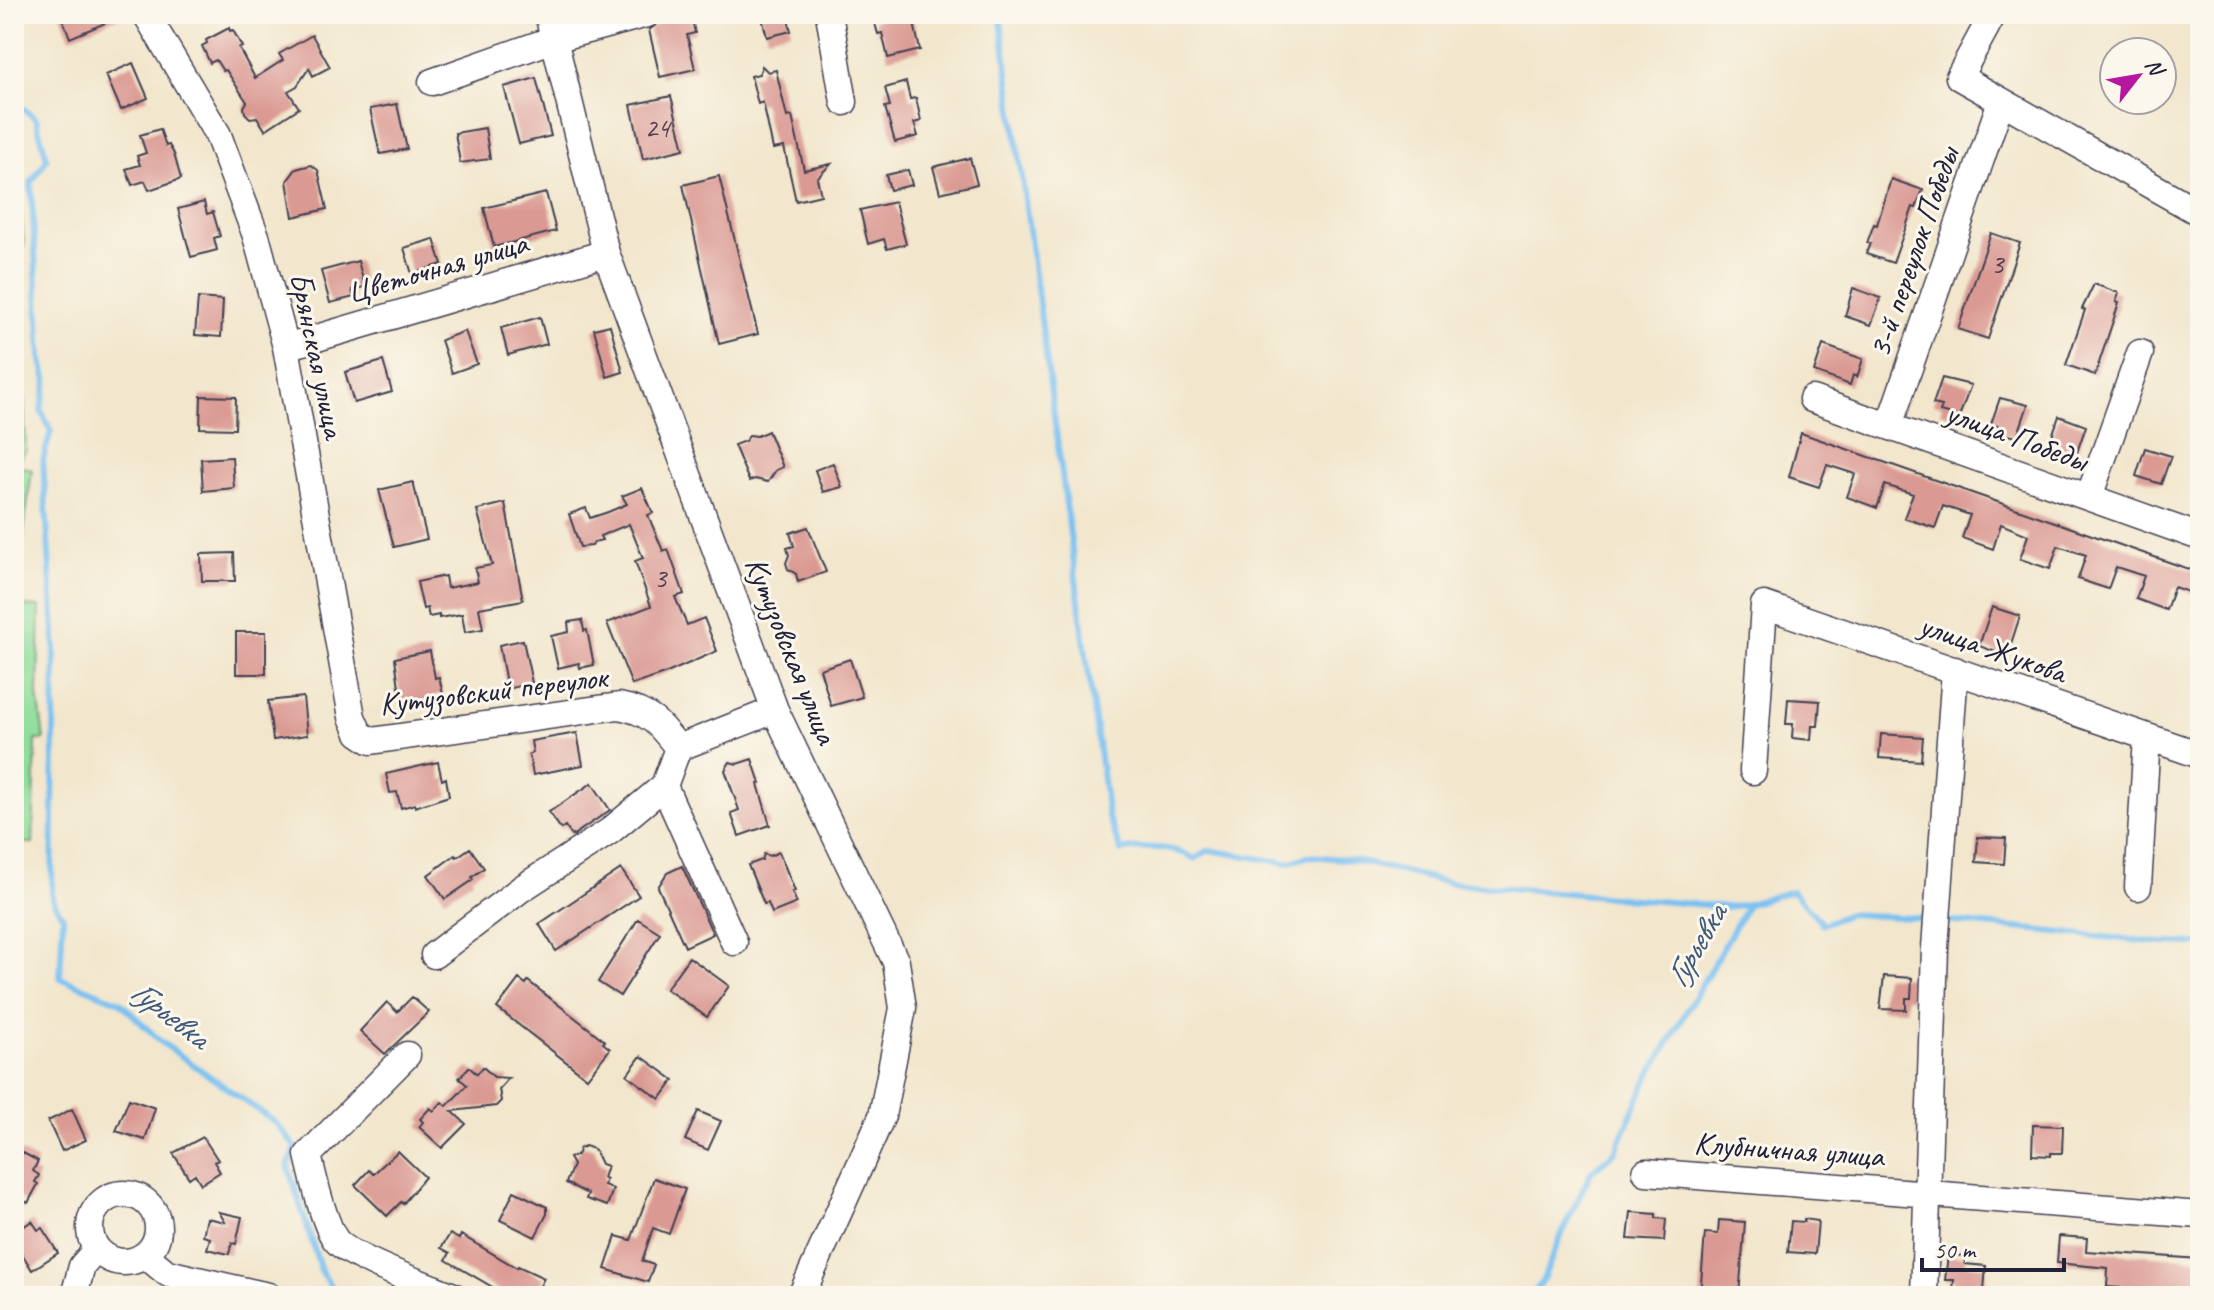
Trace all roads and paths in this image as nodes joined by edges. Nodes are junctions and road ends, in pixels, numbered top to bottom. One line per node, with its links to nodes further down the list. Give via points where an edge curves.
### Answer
1 (146, 14): 11 (street, Брянская улица, via 218,135 256,236)
2 (647, 14): 5 (street)
3 (829, 14): 8 (street)
4 (1993, 14): 7 (street, via 1959,77)
5 (551, 26): 6 (street); 10 (street, Кутузовская улица)
6 (432, 82)
7 (2001, 101): 9 (street); 14 (street, 3-й переулок Победы)
8 (844, 102)
9 (2200, 213)
10 (606, 253): 11 (street, Цветочная улица); 18 (street, Кутузовская улица)
11 (286, 347): 19 (street, Брянская улица)
12 (2140, 353): 15 (street)
13 (1812, 399): 14 (street, улица Победы)
14 (1889, 426): 15 (street, улица Победы)
15 (2089, 497): 16 (street, улица Победы)
16 (2200, 537)
17 (1955, 670): 20 (street, улица Жукова); 23 (street, улица Жукова, via 1764,605); 37 (street, Клубничная улица, via 1935,948)
18 (775, 710): 21 (street); 36 (street, Кутузовская улица, via 896,962 903,1008 882,1116)
19 (359, 733): 21 (street, Кутузовский переулок, via 371,741 619,706 648,714)
20 (2147, 737): 22 (street, улица Жукова); 25 (street)
21 (678, 748): 24 (street)
22 (2200, 755)
23 (1753, 771)
24 (664, 786): 26 (street); 27 (street, via 610,831)
25 (2138, 887)
26 (734, 942)
27 (434, 955)
28 (407, 1055): 35 (street, via 308,1155 335,1240)
29 (1646, 1172): 30 (street, Клубничная улица)
30 (2200, 1215)
31 (97, 1249): 32 (street, via 125,1262); 32 (street, via 89,1230 95,1209 111,1196 132,1195 150,1206 158,1226); 33 (street, via 82,1266)
32 (145, 1255): 34 (street, via 167,1273)
33 (74, 1296)
34 (268, 1296)
35 (453, 1296)
36 (801, 1296)
37 (1924, 1296)

